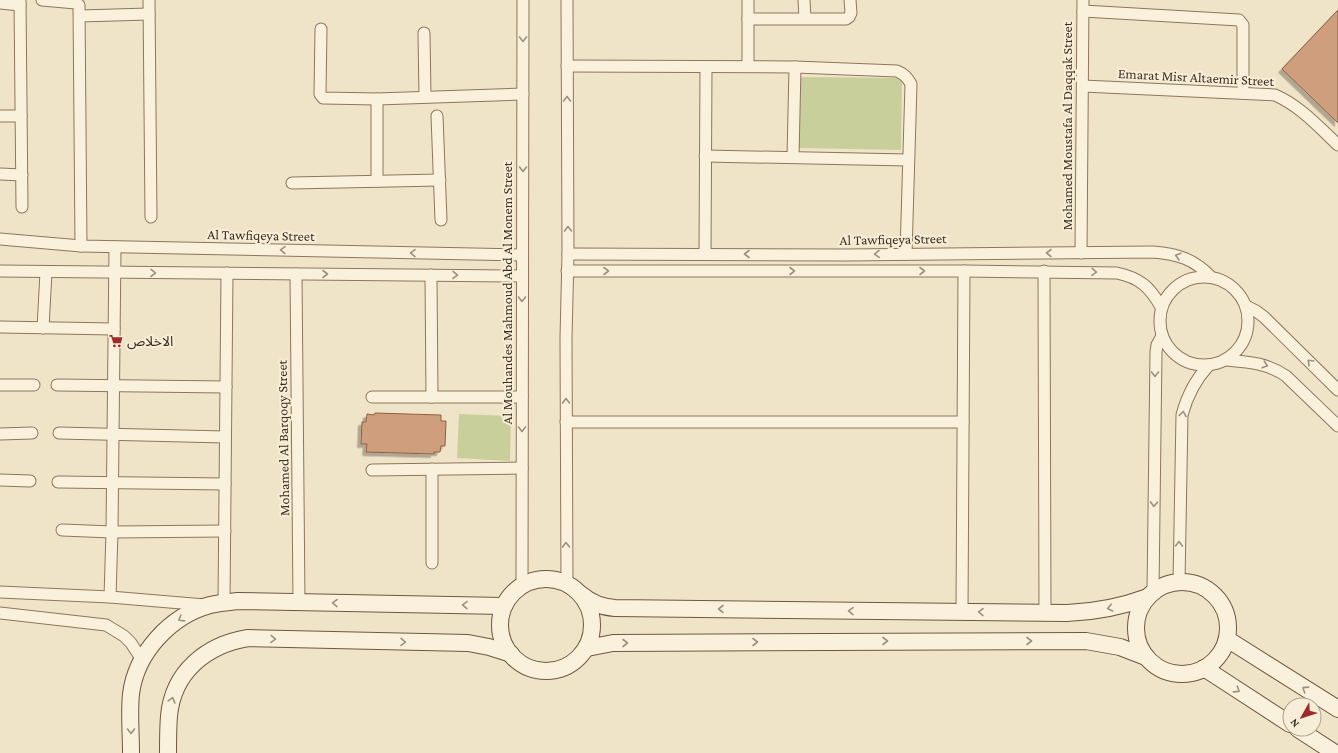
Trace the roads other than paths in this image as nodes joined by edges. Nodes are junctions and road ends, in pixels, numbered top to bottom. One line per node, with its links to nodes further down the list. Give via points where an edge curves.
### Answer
1 (42, 0): 12 (street, via 77,3 80,5)
2 (149, 0): 11 (street)
3 (523, 0): 23 (street, Al Mouhandes Mahmoud Abd Al Monem Street, one-way to 23)
4 (567, 0): 17 (street)
5 (748, 0): 14 (street)
6 (804, 0): 13 (street)
7 (850, 0): 13 (street, via 850,13 846,19)
8 (20, 2): 9 (street); 27 (street)
9 (0, 3)
10 (1083, 6): 21 (street, Mohamed Moustafa Al Daqqak Street); 22 (street, via 1239,20 1243,25)
11 (149, 14): 12 (street); 39 (street)
12 (80, 16): 42 (street)
13 (805, 18): 14 (street)
14 (748, 19): 18 (street)
15 (321, 28): 25 (street, via 321,97)
16 (424, 33): 24 (street)
17 (567, 66): 19 (street); 45 (street, one-way to 17)
18 (748, 66): 19 (street); 20 (street)
19 (706, 67): 30 (street)
20 (795, 67): 31 (street); 32 (street, via 897,71 907,77 911,84)
21 (1083, 86): 22 (street, Emarat Misr Altaemir Street); 44 (street, Mohamed Moustafa Al Daqqak Street)
22 (1243, 93): 29 (street, Emarat Misr Altaemir Street, via 1276,95 1289,101)
23 (523, 94): 24 (street); 49 (street, Al Mouhandes Mahmoud Abd Al Monem Street, one-way to 49)
24 (425, 97): 25 (street)
25 (376, 99): 36 (street)
26 (0, 116): 27 (street)
27 (21, 116): 34 (street)
28 (437, 116): 35 (street)
29 (1338, 145)
30 (705, 156): 31 (street); 47 (street)
31 (793, 157): 32 (street)
32 (908, 160): 48 (street)
33 (0, 174): 34 (street)
34 (22, 175): 38 (street)
35 (440, 180): 36 (street); 40 (street)
36 (377, 181): 37 (street)
37 (292, 183)
38 (22, 207)
39 (151, 217)
40 (441, 220)
41 (0, 239): 42 (street, Al Tawfiqeya Street)
42 (81, 246): 43 (street, Al Tawfiqeya Street)
43 (115, 247): 49 (street, Al Tawfiqeya Street, one-way to 43); 56 (street)
44 (1081, 253): 48 (street, Al Tawfiqeya Street, one-way to 48); 61 (street, Al Tawfiqeya Street, one-way to 44, via 1201,266 1190,260 1166,253)
45 (568, 254): 46 (street, Al Tawfiqeya Street); 52 (street)
46 (636, 254): 47 (street, Al Tawfiqeya Street); 50 (street)
47 (705, 254): 48 (street, Al Tawfiqeya Street, one-way to 47)
48 (906, 254)
49 (522, 255): 60 (street, Al Mouhandes Mahmoud Abd Al Monem Street)
50 (636, 270): 52 (street, one-way to 50); 53 (street, one-way to 53)
51 (0, 271): 55 (street)
52 (567, 271): 79 (street, one-way to 52)
53 (964, 271): 54 (street); 80 (street)
54 (1044, 271): 63 (street, one-way to 63, via 1117,273 1128,276 1148,288); 111 (street)
55 (46, 272): 56 (street); 65 (street)
56 (114, 272): 57 (street, one-way to 57); 66 (street)
57 (227, 273): 58 (street); 74 (street)
58 (296, 274): 59 (street, one-way to 59); 106 (street, Mohamed Al Barqoqy Street)
59 (431, 275): 60 (street, one-way to 60); 77 (street)
60 (522, 276): 78 (street, Al Mouhandes Mahmoud Abd Al Monem Street, one-way to 78)
61 (1211, 277): 62 (street, via 1226,282 1238,292); 63 (street, via 1198,276 1175,286)
62 (1246, 306): 68 (street, via 1246,336 1235,354); 75 (street, one-way to 62, via 1264,317)
63 (1161, 307): 67 (street, via 1159,324)
64 (0, 327): 65 (street)
65 (43, 328): 66 (street)
66 (114, 329): 73 (street)
67 (1162, 336): 69 (street, via 1173,353 1181,359 1190,363); 104 (street, one-way to 104, via 1156,352)
68 (1226, 360): 69 (street); 81 (street, one-way to 81, via 1259,363 1278,370)
69 (1209, 365): 99 (street, one-way to 69, via 1182,415 1193,386)
70 (0, 385): 71 (street)
71 (34, 385)
72 (57, 385): 73 (street)
73 (114, 386): 74 (street); 85 (street)
74 (226, 387): 86 (street)
75 (1338, 390)
76 (372, 397): 77 (street)
77 (432, 397): 78 (street)
78 (522, 397): 87 (street, Al Mouhandes Mahmoud Abd Al Monem Street, one-way to 87)
79 (566, 422): 80 (street); 100 (street, one-way to 79)
80 (962, 422): 109 (street)
81 (1338, 426)
82 (32, 433): 84 (street)
83 (59, 433): 85 (street)
84 (0, 434)
85 (113, 435): 86 (street); 93 (street)
86 (226, 436): 94 (street)
87 (522, 468): 88 (street); 101 (street, Al Mouhandes Mahmoud Abd Al Monem Street)
88 (432, 469): 89 (street); 98 (street)
89 (372, 470)
90 (0, 480): 91 (street)
91 (30, 481)
92 (58, 482): 93 (street)
93 (113, 482): 94 (street); 97 (street)
94 (225, 484): 96 (street)
95 (62, 530): 97 (street)
96 (225, 531): 97 (street); 107 (street)
97 (112, 532): 105 (street)
98 (432, 563)
99 (1179, 582): 104 (street, via 1169,584); 112 (street, via 1202,587 1220,603 1226,614)
100 (567, 584): 101 (street, via 544,579); 103 (street)
101 (522, 586): 108 (street)
102 (0, 592): 105 (street)
103 (582, 595): 109 (street, one-way to 103, via 615,608 599,606); 113 (street, via 589,607 592,621 592,635)
104 (1150, 595): 111 (street, one-way to 111, via 1129,604 1096,611); 115 (street, via 1142,606 1136,626 1140,648)
105 (110, 597): 107 (street)
106 (299, 602): 107 (street, via 238,601); 108 (street, one-way to 106)
107 (217, 604): 116 (street, one-way to 116, via 183,617 172,625 152,644)
108 (504, 606): 114 (street, via 500,626 505,646)
109 (962, 612): 111 (street, one-way to 109)
110 (0, 613): 116 (street, via 106,624 124,636)
111 (1045, 613)
112 (1227, 638): 117 (street, via 1215,661); 118 (street, one-way to 112)
113 (587, 648): 114 (street, via 569,666 557,670 531,669); 115 (street, one-way to 115, via 617,643 1086,641 1120,647)
114 (510, 654): 122 (street, one-way to 114, via 169,716 180,681 204,654 236,640 248,638 468,643)
115 (1146, 657): 117 (street, via 1163,670 1173,673 1194,673)
116 (142, 660): 121 (street, one-way to 121, via 131,695)
117 (1204, 668): 119 (street, one-way to 119)
118 (1338, 710)
119 (1282, 719)
120 (1310, 737): 123 (street)
121 (131, 753)
122 (168, 753)
123 (1335, 753)

